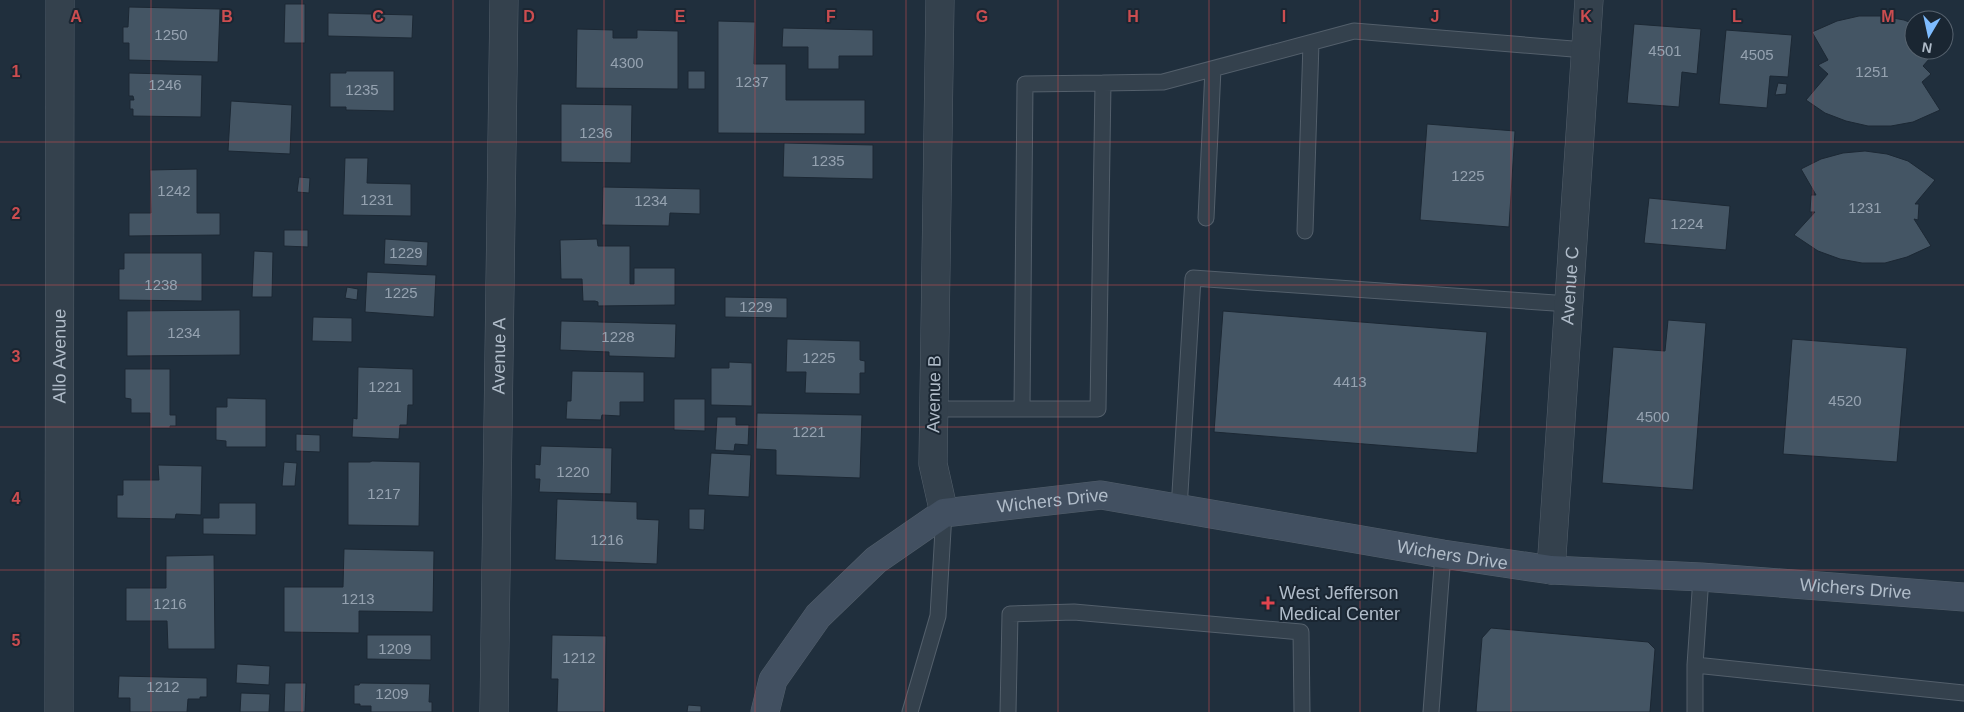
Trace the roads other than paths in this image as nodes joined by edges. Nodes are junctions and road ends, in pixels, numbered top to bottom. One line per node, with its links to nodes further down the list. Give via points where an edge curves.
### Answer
1 (60, 0): 22 (street, Allo Avenue)
2 (504, 0): 23 (street, Avenue A)
3 (940, 0): 12 (street, Avenue B)
4 (1589, 0): 6 (street, Avenue C)
5 (1311, 43): 6 (lane, via 1354,31); 7 (lane); 10 (lane)
6 (1586, 50): 11 (street, Avenue C)
7 (1213, 68): 8 (lane, via 1164,82); 9 (lane)
8 (1103, 83): 13 (lane, via 1098,409); 13 (lane, via 1025,84)
9 (1206, 218)
10 (1305, 231)
11 (1569, 304): 14 (lane, via 1193,278); 17 (street, Avenue C)
12 (934, 408): 13 (lane); 15 (street, Avenue B, via 933,464)
13 (1022, 409)
14 (1179, 508): 15 (street, Wichers Drive, via 1101,494); 16 (street, Wichers Drive)
15 (944, 513): 24 (street, via 876,560 818,616 773,680); 25 (lane, via 938,616)
16 (1443, 554): 17 (street, Wichers Drive); 28 (lane)
17 (1551, 570): 18 (street, Wichers Drive)
18 (1701, 577): 19 (street, Wichers Drive); 20 (lane)
19 (1964, 597)
20 (1695, 665): 21 (lane); 29 (lane)
21 (1964, 693)
22 (58, 712)
23 (494, 712)
24 (765, 712)
25 (910, 712)
26 (1008, 712): 27 (lane, via 1010,614 1074,612 1301,632)
27 (1302, 712)
28 (1430, 712)
29 (1695, 712)

